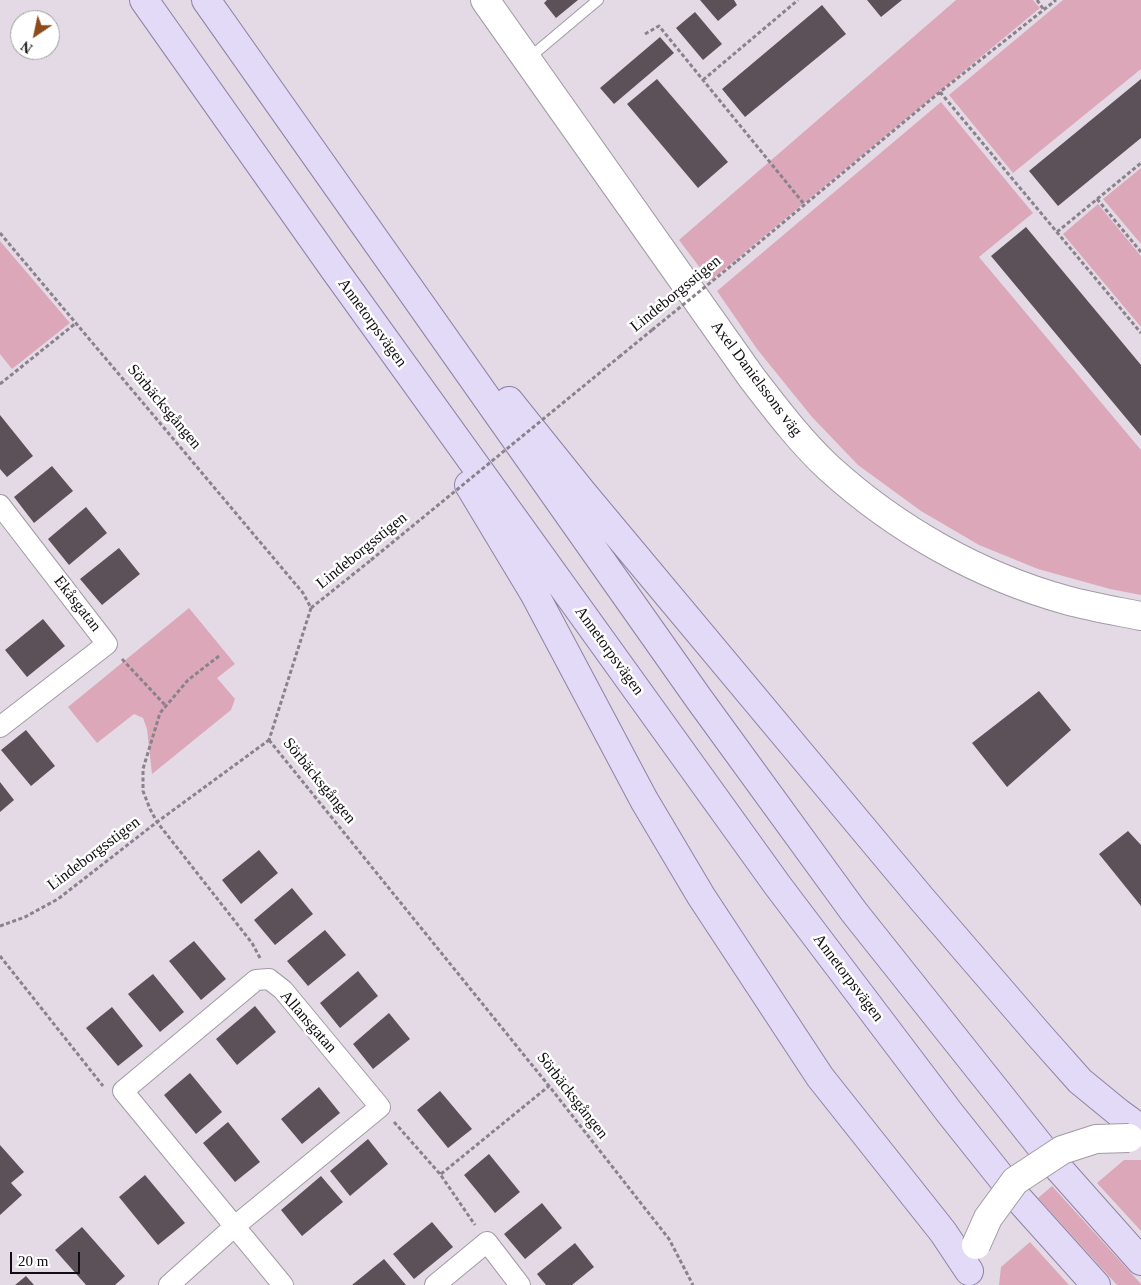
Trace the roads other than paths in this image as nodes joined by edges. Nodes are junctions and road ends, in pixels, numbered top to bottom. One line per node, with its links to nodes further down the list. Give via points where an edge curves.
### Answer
1 (144, 0): 7 (main road, Annetorpsvägen)
2 (206, 0): 6 (main road)
3 (485, 0): 5 (street, Axel Danielssons väg)
4 (598, 0): 5 (lane)
5 (526, 60): 9 (street, Axel Danielssons väg, via 752,378 791,428 828,466 869,502 953,555 1066,600)
6 (298, 131): 11 (main road, via 582,492 921,898 1080,1081 1118,1113); 13 (main road, via 699,699 854,912 1053,1162)
7 (334, 269): 14 (main road, via 534,593 644,800 701,896 820,1077 943,1232); 19 (main road, Annetorpsvägen, via 778,886 1016,1196)
8 (0, 505): 10 (street, Ekåsgatan, via 108,644)
9 (1141, 616)
10 (0, 727)
11 (1137, 1135): 14 (street, bridge, via 1096,1139 1062,1150 1015,1181 988,1218 976,1245)
12 (236, 1226): 12 (street, Allansgatan, via 123,1091 256,980 269,979 283,990 380,1107); 15 (street); 16 (street)
13 (1141, 1261)
14 (969, 1278)
15 (169, 1285)
16 (282, 1285)
17 (435, 1285): 18 (street, via 487,1242)
18 (520, 1285)
19 (1096, 1285)

